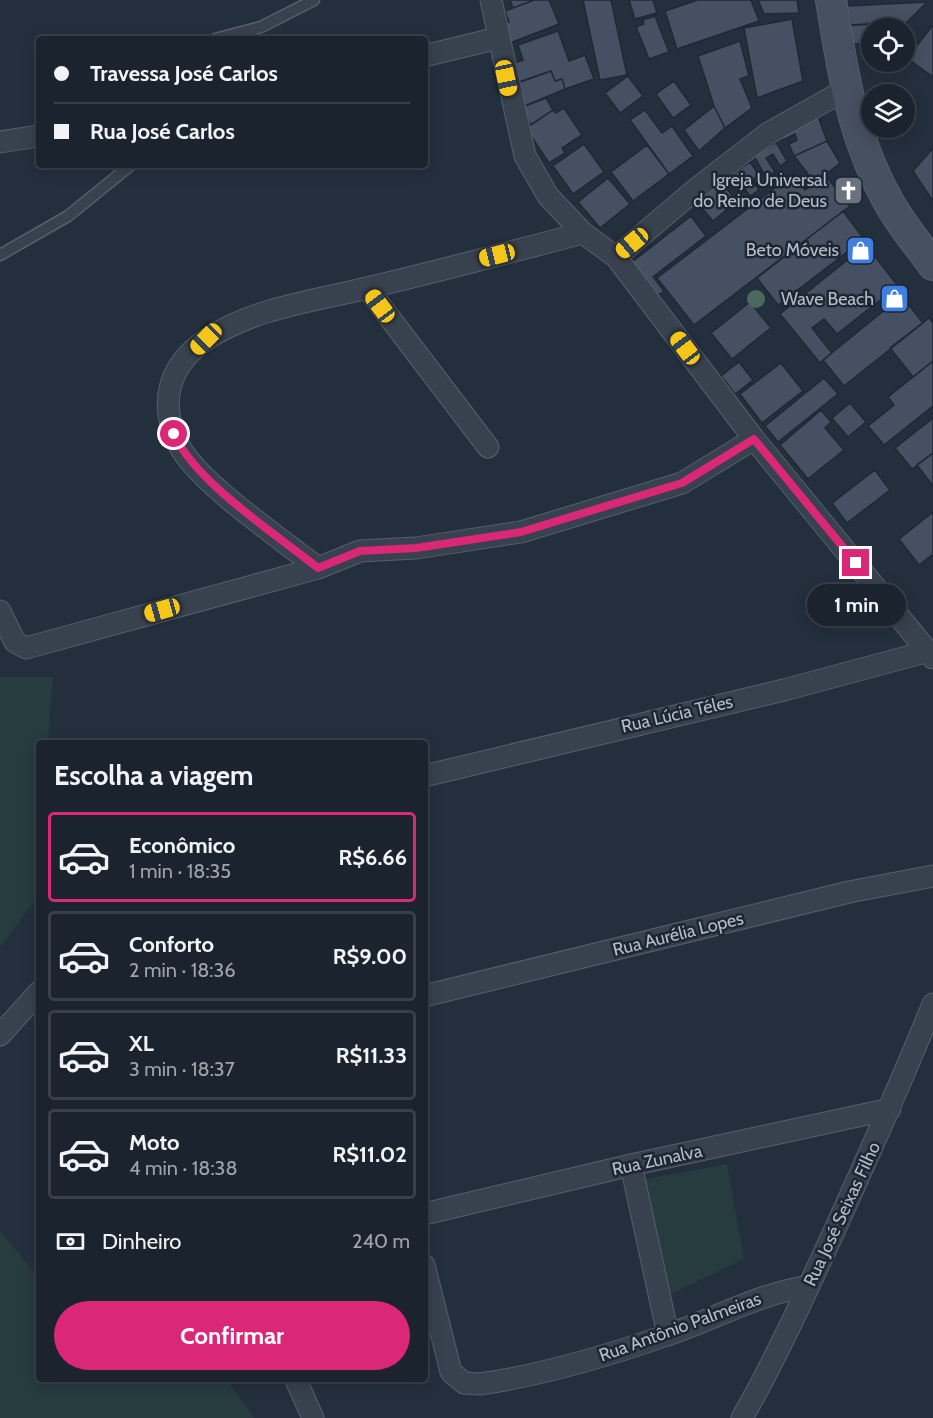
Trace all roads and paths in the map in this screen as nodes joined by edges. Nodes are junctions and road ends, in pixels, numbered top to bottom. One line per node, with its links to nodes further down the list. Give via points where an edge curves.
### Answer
1 (314, 0): 4 (lane, via 261,27)
2 (491, 0): 5 (street)
3 (831, 0): 7 (main road)
4 (226, 36)
5 (498, 38): 6 (street); 11 (street, via 525,156 548,196)
6 (428, 55)
7 (845, 90): 13 (street, via 767,134); 14 (main road, via 860,142 886,199)
8 (36, 136): 9 (street)
9 (0, 142)
10 (127, 168): 12 (lane, via 68,216)
11 (583, 233): 13 (street); 15 (street)
12 (0, 255)
13 (616, 257): 16 (street)
14 (933, 265)
15 (367, 288): 17 (street); 18 (street, via 288,306 206,339 178,367 167,394 168,422 180,447 200,473)
16 (754, 439): 18 (street, via 682,483 521,532 416,548 360,551); 20 (street)
17 (488, 447)
18 (318, 568): 19 (street, via 26,648 15,642)
19 (0, 611)
20 (931, 655): 21 (street, Rua Lúcia Téles)
21 (428, 775)
22 (933, 876): 24 (street, Rua Aurélia Lopes, via 849,892)
23 (36, 995): 26 (street)
24 (428, 995)
25 (933, 1005): 27 (street, Rua José Seixas Filho)
26 (0, 1035)
27 (890, 1109): 28 (street, Rua Zunalva); 31 (street, Rua José Seixas Filho)
28 (631, 1165): 29 (street, Rua Zunalva); 32 (street)
29 (428, 1213)
30 (428, 1281): 32 (street, Rua Antônio Palmeiras, via 451,1372 464,1383 480,1384 594,1359)
31 (809, 1286): 32 (street, Rua Antônio Palmeiras, via 750,1301); 35 (street, Rua José Seixas Filho)
32 (668, 1335)
33 (297, 1382): 34 (street)
34 (313, 1418)
35 (742, 1418)

